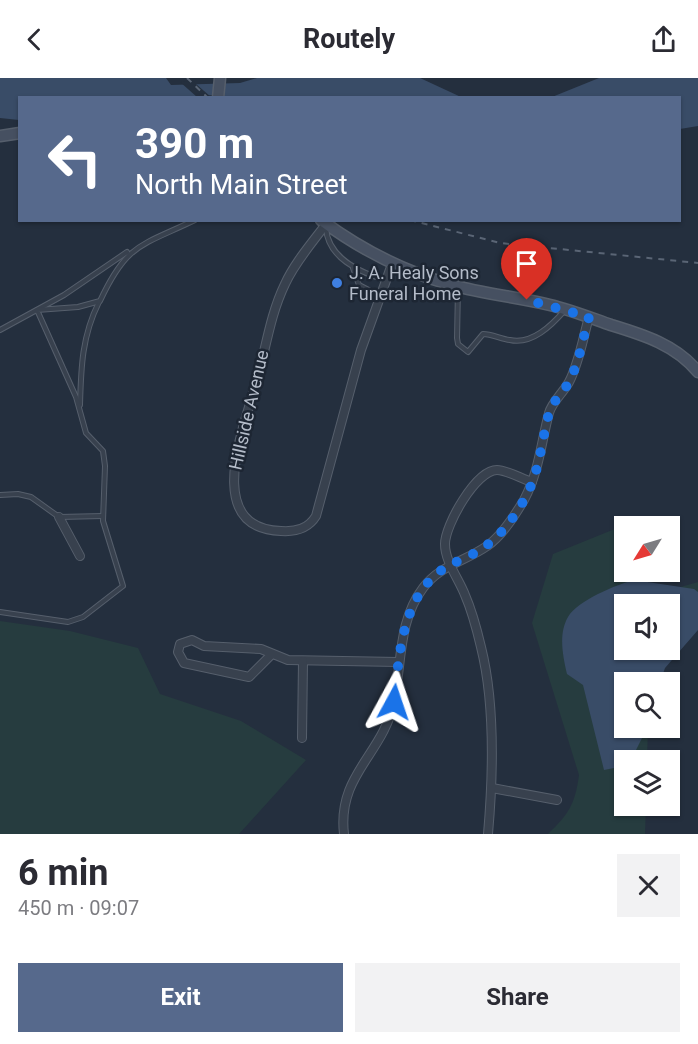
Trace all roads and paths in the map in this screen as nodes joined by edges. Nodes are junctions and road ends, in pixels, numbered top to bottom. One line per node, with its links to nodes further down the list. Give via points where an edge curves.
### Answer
1 (220, 80): 2 (main road)
2 (218, 96)
3 (18, 133): 4 (main road)
4 (0, 136)
5 (191, 222): 7 (lane)
6 (324, 222): 8 (main road); 9 (lane, via 327,240); 12 (street, Hillside Avenue, via 284,285 239,438 234,490 242,513 255,526 292,531 307,527 316,516 361,350)
7 (135, 248): 13 (lane, via 119,264); 14 (lane)
8 (392, 264): 10 (street, Hillside Avenue); 11 (main road)
9 (352, 268): 10 (lane); 12 (lane, via 359,285)
10 (385, 280): 12 (street, Hillside Avenue)
11 (458, 287): 15 (main road); 15 (lane, via 458,345 468,352 483,334 519,342 527,339 552,325)
12 (380, 296)
13 (100, 301): 14 (lane); 19 (lane, via 88,325 81,354)
14 (37, 310): 17 (lane); 19 (lane)
15 (566, 310): 16 (main road)
16 (589, 317): 18 (main road, via 665,345); 20 (street, via 569,381 550,410)
17 (0, 330)
18 (698, 372)
19 (80, 411): 22 (lane, via 86,433 103,451)
20 (532, 482): 25 (street, via 499,536); 25 (street, via 498,470 486,474 448,525 444,546)
21 (0, 495): 23 (lane, via 31,497)
22 (103, 516): 23 (lane); 26 (lane, via 123,586 83,617 68,622)
23 (59, 517): 24 (street)
24 (80, 556)
25 (450, 564): 29 (street, via 423,587 415,602); 31 (street, via 466,596 482,650 490,717)
26 (0, 612)
27 (272, 654): 27 (street, via 261,649 204,646 192,640 180,644 178,651 184,663 249,678); 28 (street)
28 (303, 661): 29 (street); 30 (street)
29 (398, 662): 33 (street, via 394,702 386,724 344,797)
30 (302, 738)
31 (492, 788): 32 (street); 34 (street)
32 (557, 800)
33 (344, 834)
34 (488, 834)

